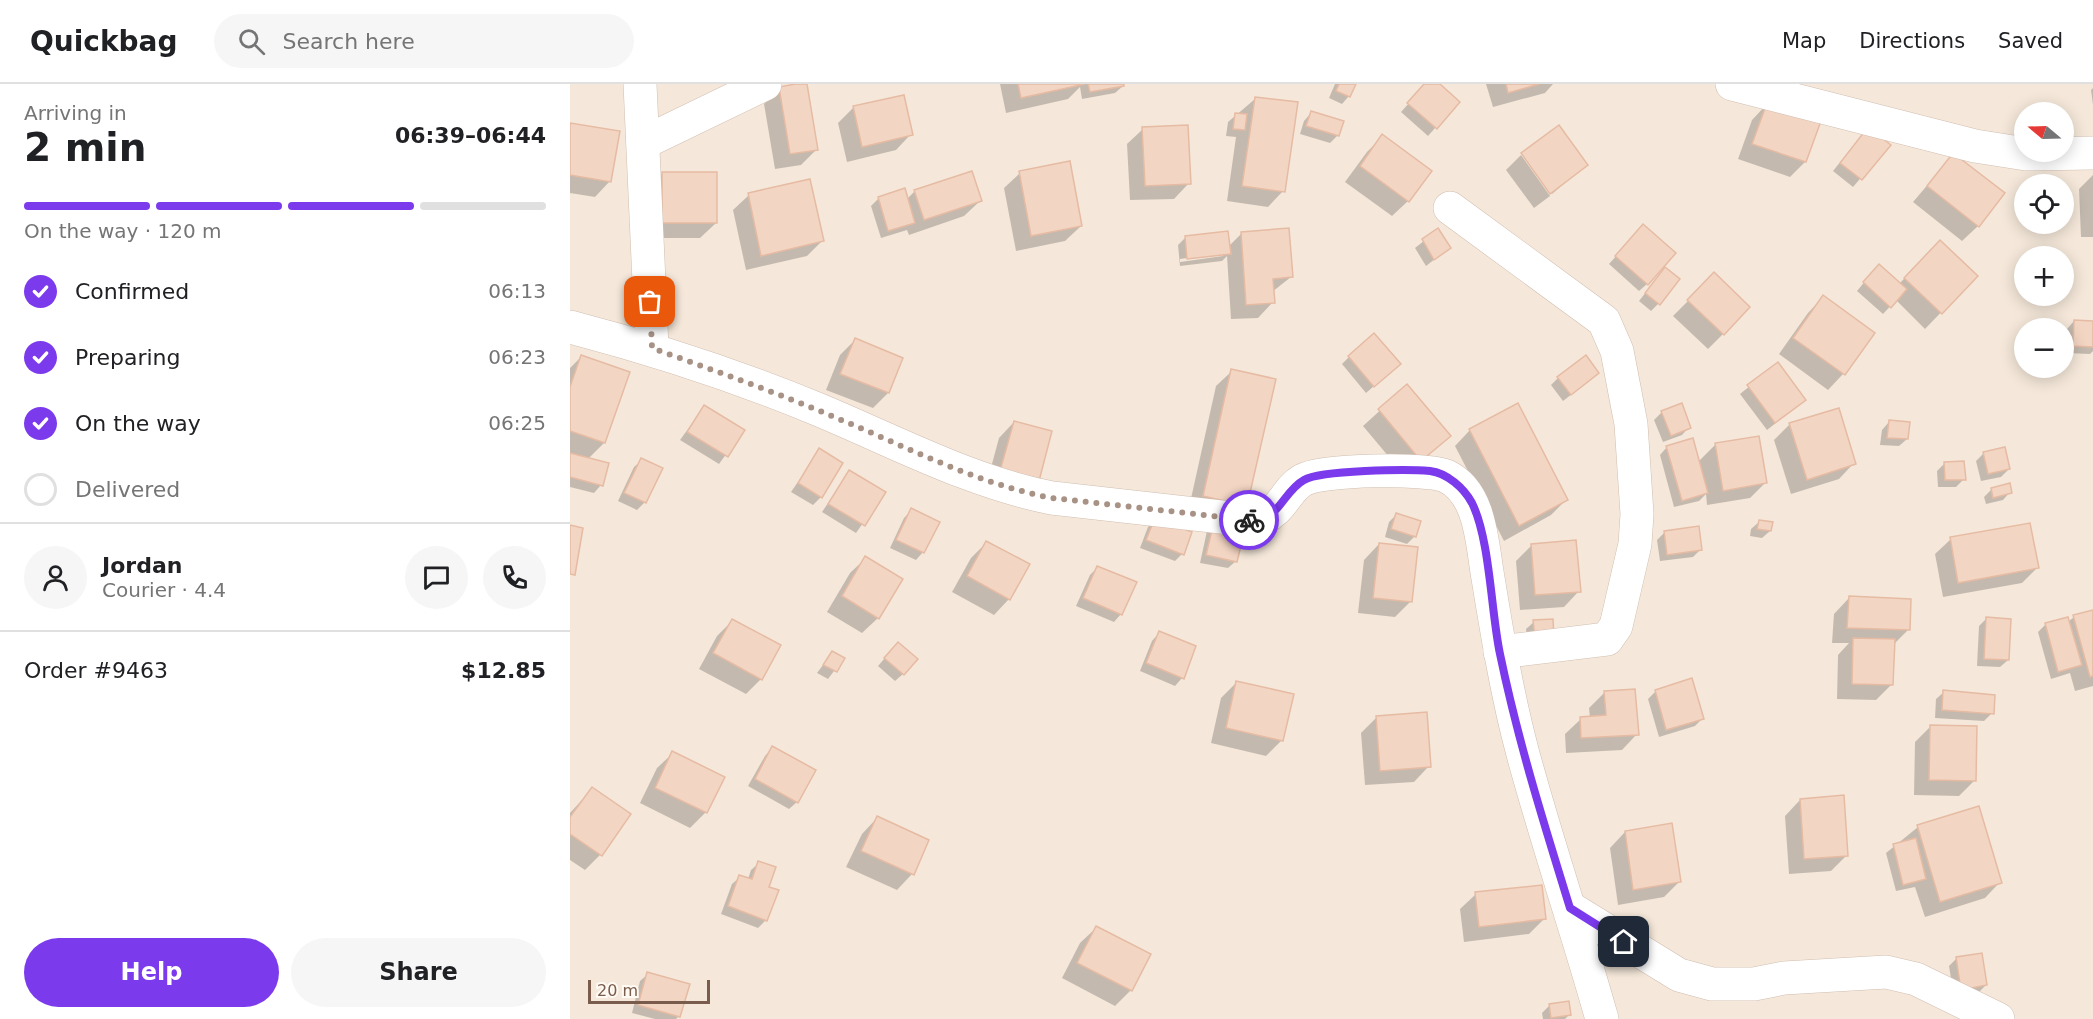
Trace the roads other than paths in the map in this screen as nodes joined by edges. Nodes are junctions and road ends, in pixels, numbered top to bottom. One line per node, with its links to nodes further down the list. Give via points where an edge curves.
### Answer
1 (640, 84): 4 (street)
2 (765, 84): 4 (street)
3 (1732, 84): 5 (street, via 1975,146 2026,153)
4 (643, 143): 8 (street)
5 (2093, 153)
6 (1450, 208): 9 (street, via 1604,321 1617,351 1630,424 1637,514 1635,544 1616,626 1607,639)
7 (570, 327): 8 (street)
8 (652, 348): 9 (street, via 814,408 963,471 1052,498 1257,521 1273,515 1302,480 1323,473 1431,471 1448,477 1472,504 1481,534)
9 (1500, 652): 10 (street, via 1523,754)
10 (1570, 908): 11 (street); 12 (street, via 1678,975 1712,984 1886,972 1916,979)
11 (1602, 1019)
12 (1998, 1019)

